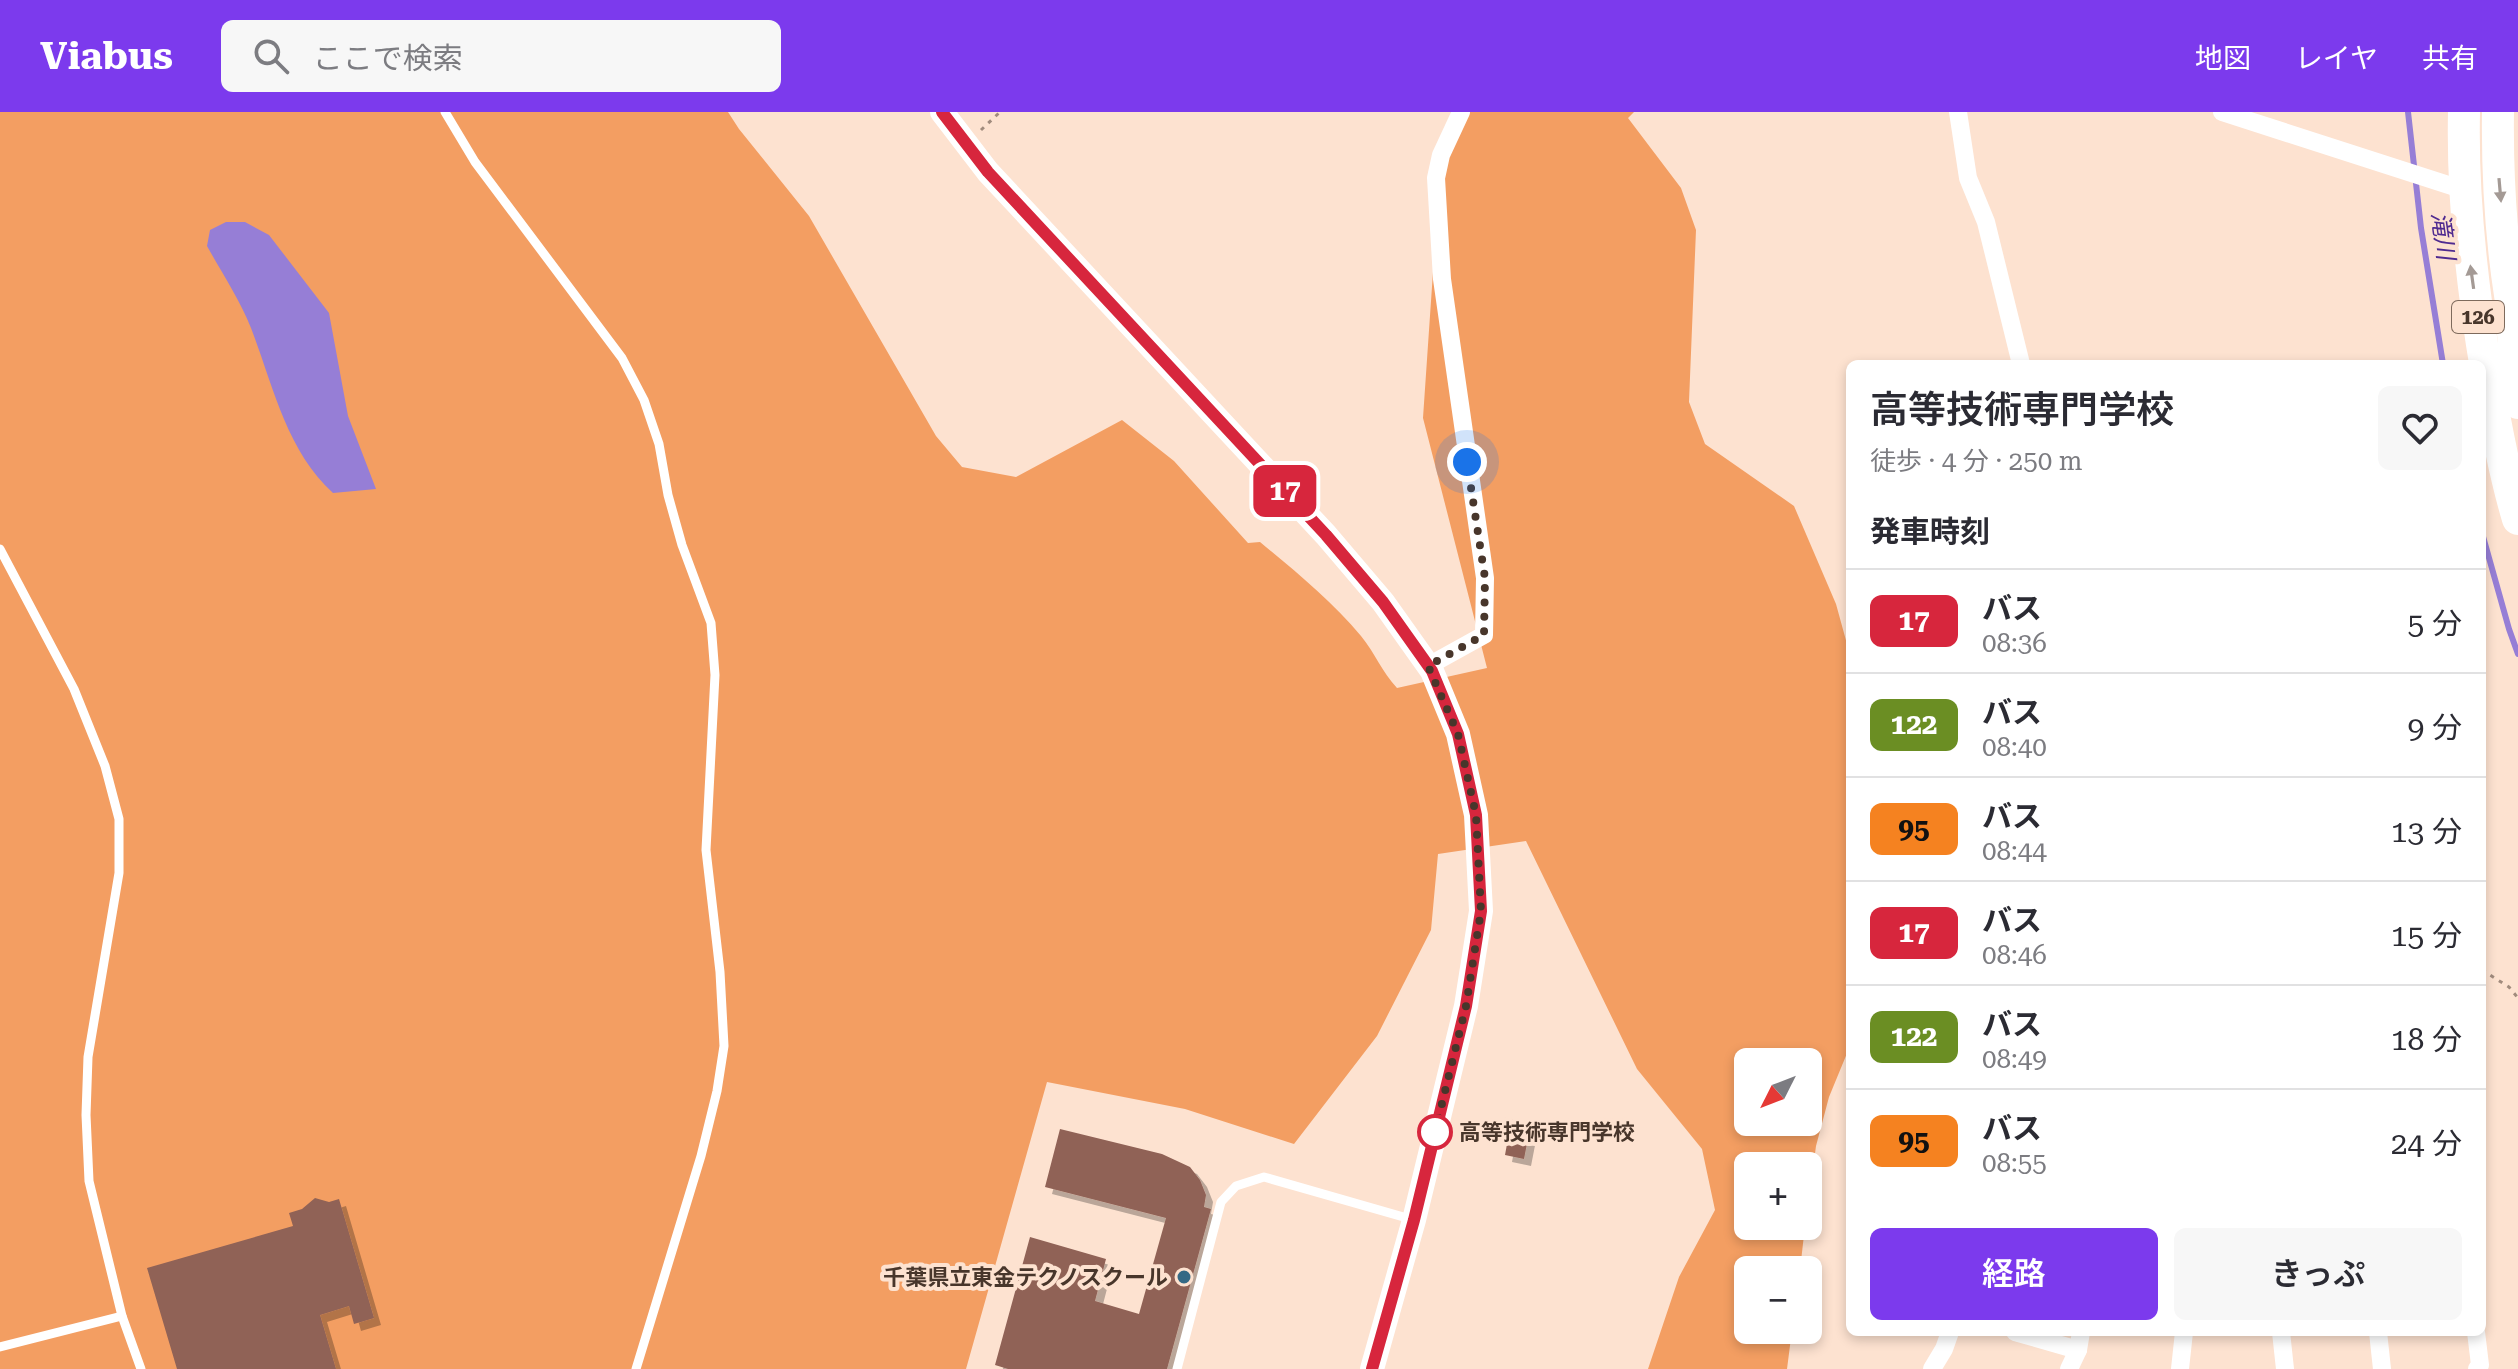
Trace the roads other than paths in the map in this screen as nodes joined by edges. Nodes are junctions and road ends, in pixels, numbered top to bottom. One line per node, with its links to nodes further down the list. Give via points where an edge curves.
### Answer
1 (445, 112): 28 (lane, via 475,162 622,358 644,400 682,545 711,623 715,675 706,850 724,1046 701,1156)
2 (942, 112): 16 (main road, via 988,172 1326,535)
3 (1461, 112): 16 (street, via 1436,178 1442,279 1485,578 1484,635)
4 (1958, 112): 11 (street, via 1968,178 1986,222)
5 (2222, 112): 8 (street)
6 (2464, 112): 8 (highway, 126)
7 (2498, 112): 9 (highway, 126, one-way to 9)
8 (2464, 190): 13 (highway, 126, one-way to 8, via 2471,271)
9 (2511, 304): 10 (highway, 126); 12 (highway)
10 (2518, 340)
11 (2020, 360)
12 (2518, 403)
13 (2499, 424): 14 (highway, 126)
14 (2518, 519)
15 (0, 549): 18 (lane, via 74,689 105,766 119,819 119,873 88,1057 86,1115 89,1181)
16 (1428, 666): 17 (main road, via 1458,734 1476,815 1481,911 1466,1006)
17 (1414, 1220): 29 (lane, via 1264,1177 1236,1186 1221,1202); 30 (main road)
18 (122, 1316): 26 (lane); 27 (lane)
19 (1949, 1336): 31 (street)
20 (2044, 1336): 25 (street)
21 (2184, 1336): 33 (street)
22 (2281, 1336): 34 (street)
23 (2378, 1336): 35 (street)
24 (2476, 1336): 36 (street)
25 (2080, 1341): 32 (street)
26 (0, 1347)
27 (141, 1369)
28 (636, 1369)
29 (1177, 1369)
30 (1372, 1369)
31 (1932, 1369)
32 (2069, 1369)
33 (2180, 1369)
34 (2285, 1369)
35 (2382, 1369)
36 (2477, 1369)

